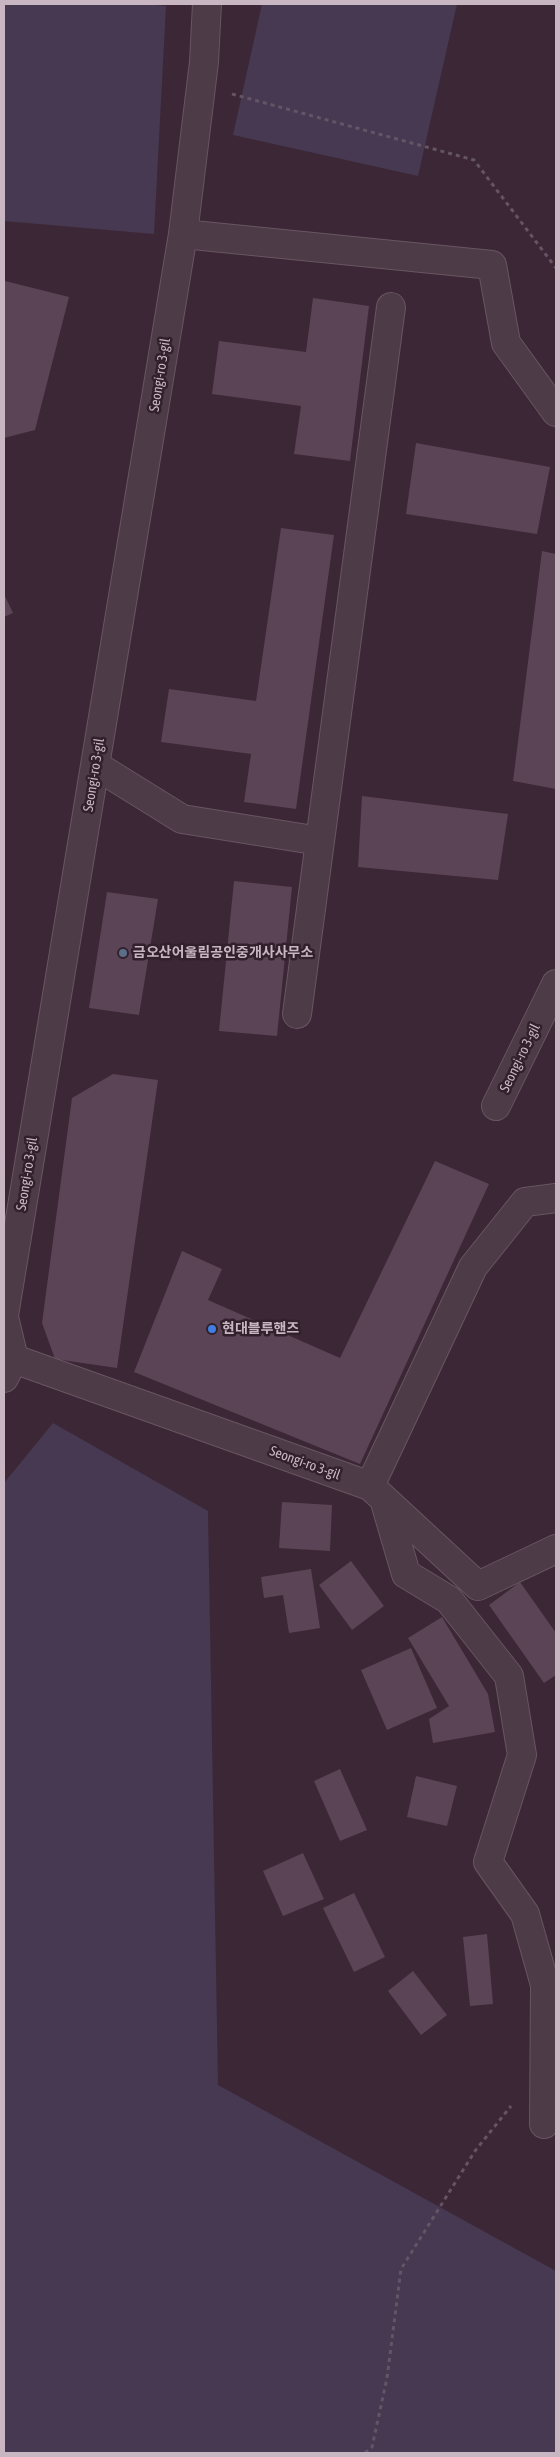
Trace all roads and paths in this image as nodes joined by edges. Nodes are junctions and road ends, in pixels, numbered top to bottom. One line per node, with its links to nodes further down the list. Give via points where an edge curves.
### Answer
1 (207, 4): 2 (street, Seongi-ro 3-gil)
2 (201, 86): 3 (street, Seongi-ro 3-gil); 4 (path, via 474,160)
3 (184, 234): 6 (street, via 492,265 506,343); 7 (street, Seongi-ro 3-gil)
4 (556, 268)
5 (390, 307): 8 (street)
6 (556, 412)
7 (95, 765): 8 (street, via 182,819); 13 (street, Seongi-ro 3-gil)
8 (320, 841): 10 (street)
9 (556, 984): 11 (street, Seongi-ro 3-gil)
10 (297, 1014)
11 (496, 1106)
12 (556, 1198): 15 (street, via 525,1202 473,1267)
13 (4, 1316): 14 (street, Seongi-ro 3-gil)
14 (9, 1368): 15 (street, Seongi-ro 3-gil)
15 (377, 1492): 16 (street, Seongi-ro 3-gil, via 478,1586); 17 (street, via 406,1574 449,1600 509,1676 522,1756 488,1862 525,1914 545,1985)
16 (556, 1549)
17 (544, 2065): 18 (street); 19 (path, via 475,2152 401,2269 387,2378 372,2447)
18 (544, 2124)
19 (365, 2453)

